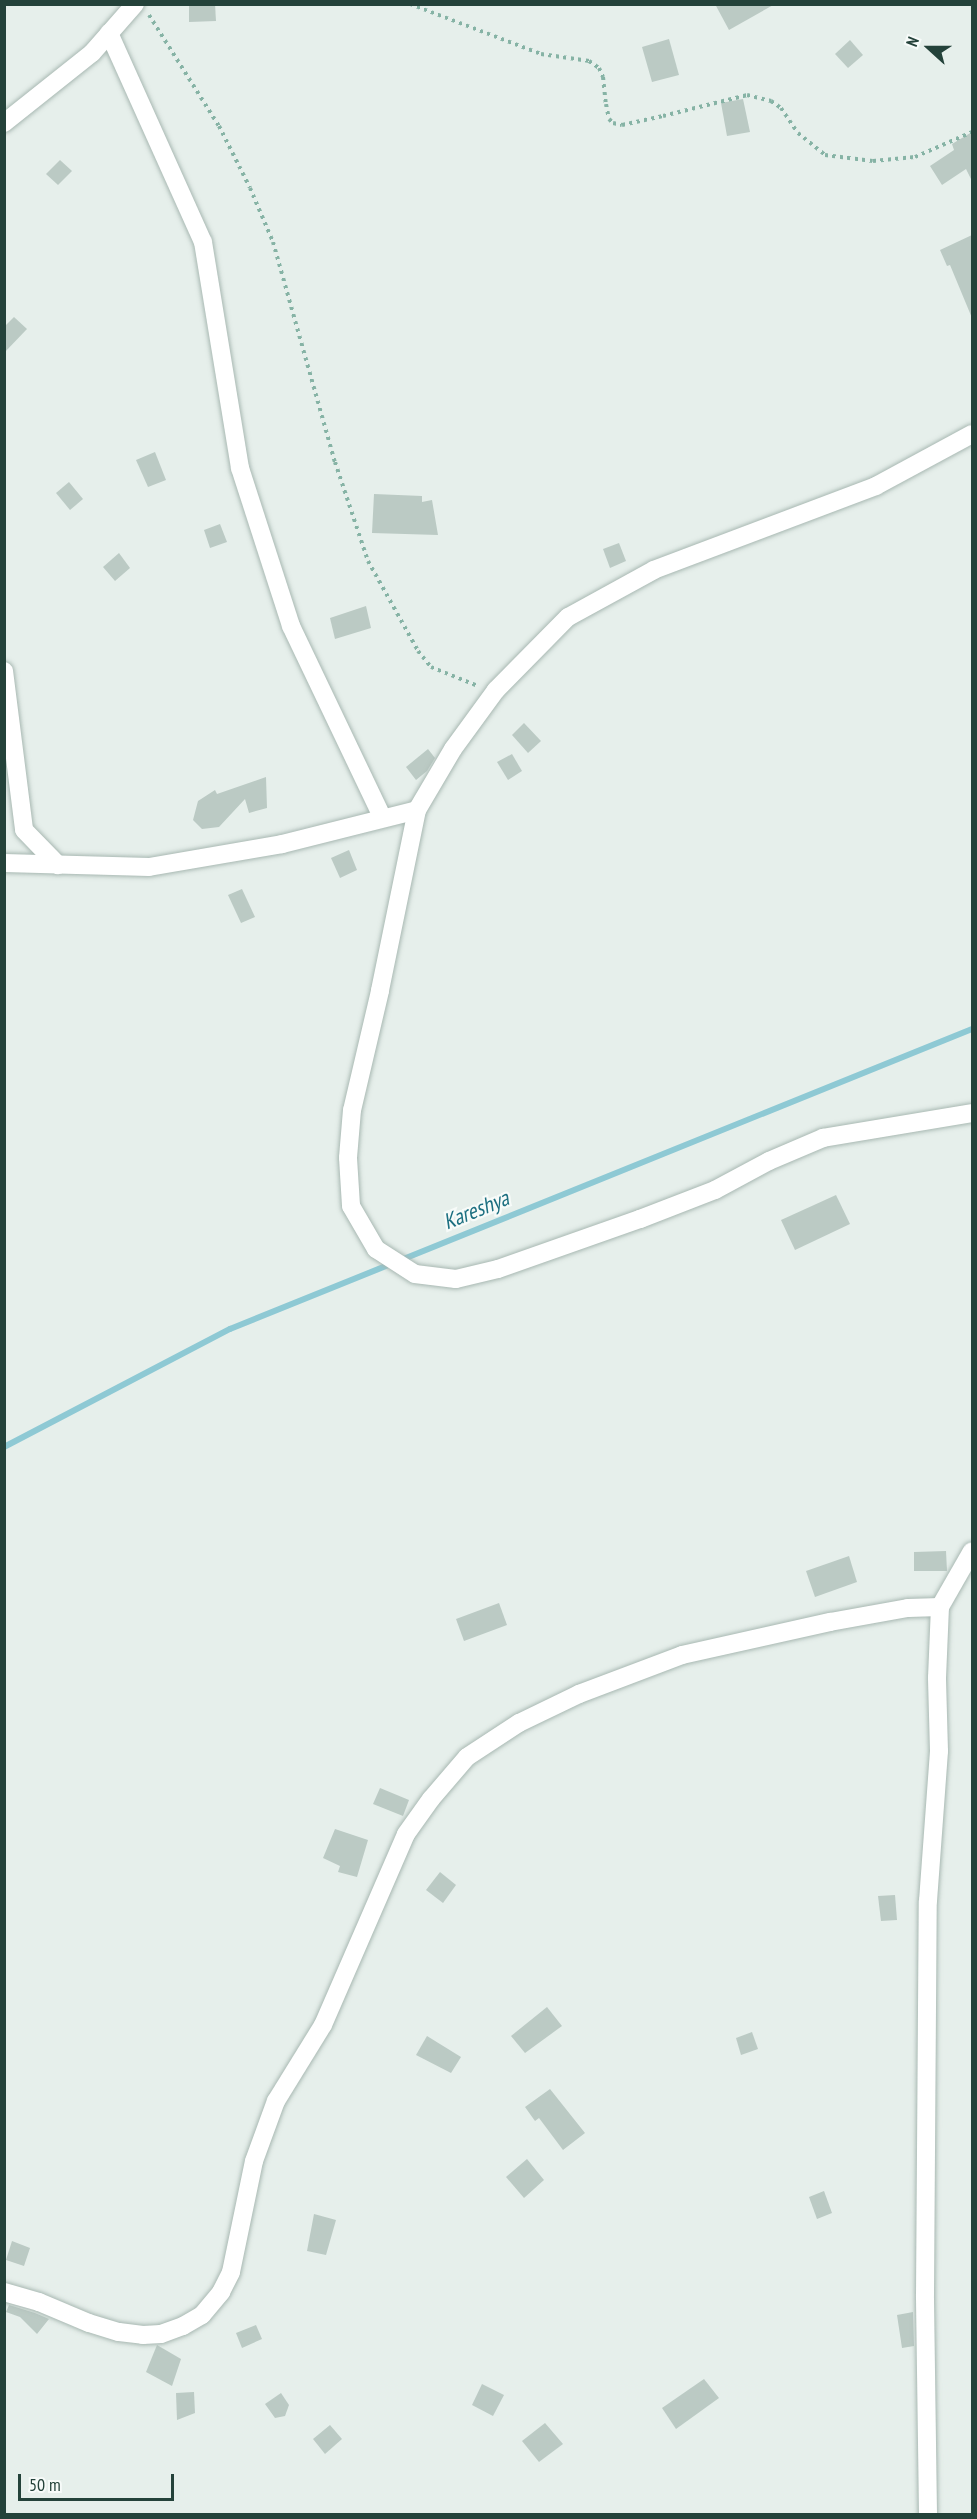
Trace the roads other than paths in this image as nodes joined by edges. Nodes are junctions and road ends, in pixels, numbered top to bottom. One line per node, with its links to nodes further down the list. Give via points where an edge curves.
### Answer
1 (141, 9): 2 (street)
2 (109, 33): 3 (street, via 92,53); 7 (street, via 203,242 240,468 291,626)
3 (4, 123)
4 (972, 434): 6 (street, via 876,486 654,570 568,617 496,690 453,749)
5 (4, 671): 9 (street, via 24,830)
6 (417, 810): 7 (street); 10 (street, via 352,1110 348,1158 351,1206 376,1249 415,1274 456,1279 498,1269 704,1194 823,1138)
7 (382, 817): 9 (street, via 282,844 149,867)
8 (4, 863): 9 (street)
9 (58, 865)
10 (972, 1113)
11 (972, 1551): 12 (street)
12 (940, 1607): 13 (street, via 869,1614 682,1655 579,1694 519,1723 467,1757 406,1834 323,2025 276,2101 254,2161 231,2272 202,2315 161,2334 143,2336 88,2324 39,2302); 14 (street, via 938,1763 928,1901)
13 (4, 2292)
14 (928, 2514)

